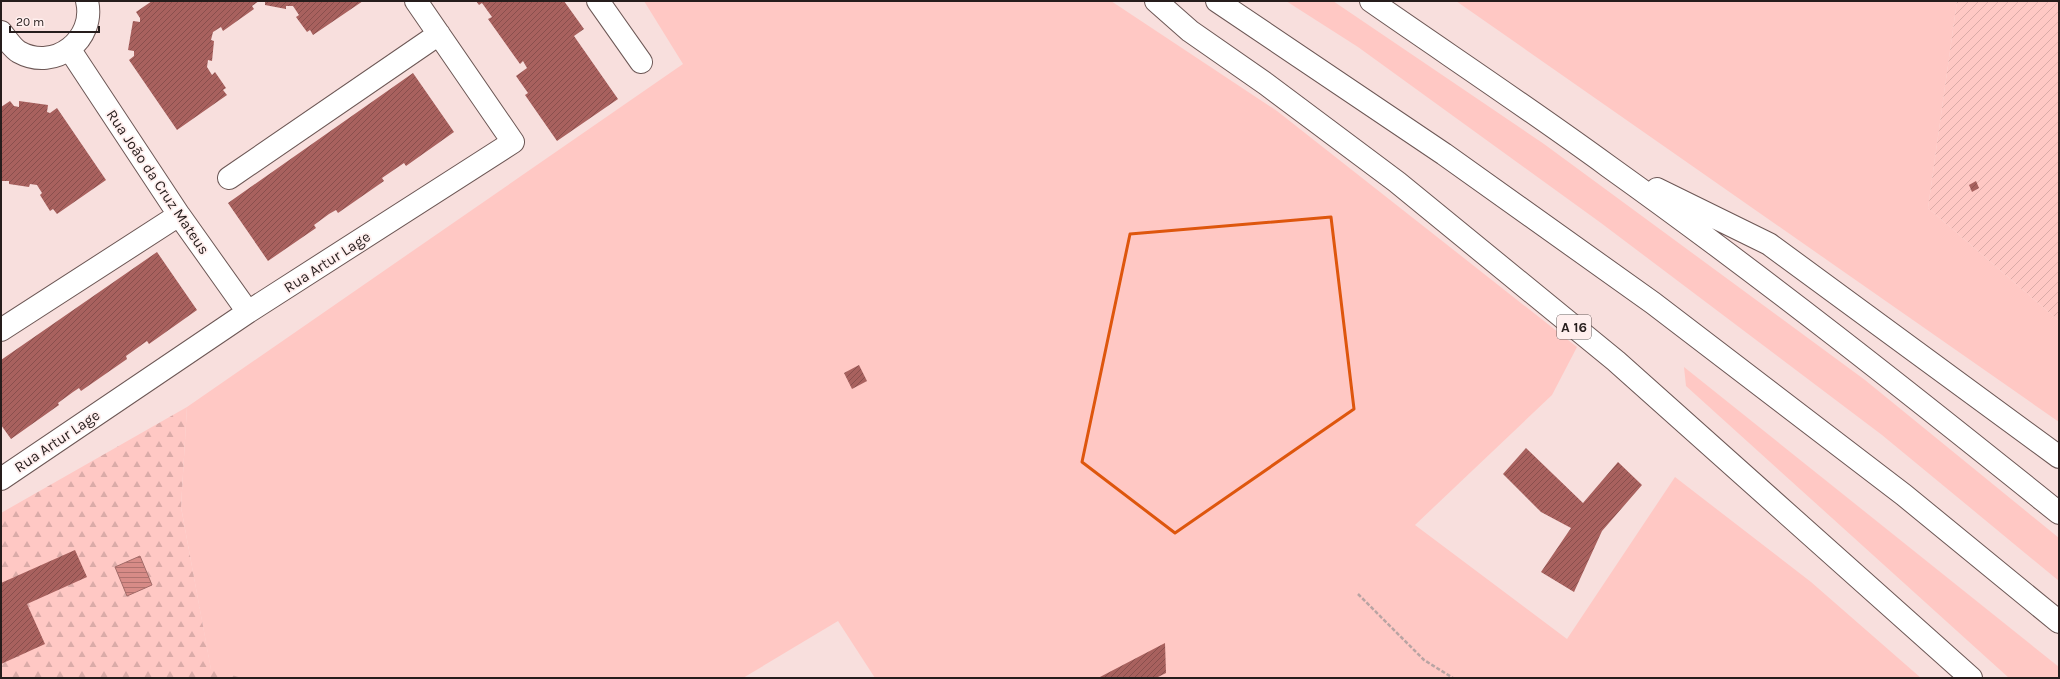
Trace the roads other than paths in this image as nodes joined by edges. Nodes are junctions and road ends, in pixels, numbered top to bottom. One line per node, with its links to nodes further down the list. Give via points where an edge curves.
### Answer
1 (87, 1): 9 (main road, via 88,19 82,38)
2 (416, 1): 7 (main road, Rua Artur Lage)
3 (598, 1): 10 (main road)
4 (1156, 1): 20 (main road, A 16, via 1190,31 1397,182 1616,361)
5 (1217, 1): 19 (main road, via 1438,150 1653,303 1904,495)
6 (1371, 1): 11 (main road)
7 (439, 34): 12 (main road); 14 (main road, Rua Artur Lage, via 513,142)
8 (3, 39): 9 (main road, via 19,52 39,59 55,57)
9 (70, 50): 13 (main road, Rua João da Cruz Mateus)
10 (642, 62)
11 (1608, 165): 16 (main road, via 1769,244); 18 (main road, via 1919,400)
12 (229, 178)
13 (179, 215): 14 (main road, Rua João da Cruz Mateus); 15 (main road)
14 (248, 312): 17 (main road, Rua Artur Lage)
15 (1, 330)
16 (2059, 457)
17 (1, 479)
18 (2059, 513)
19 (2059, 622)
20 (1971, 678)

